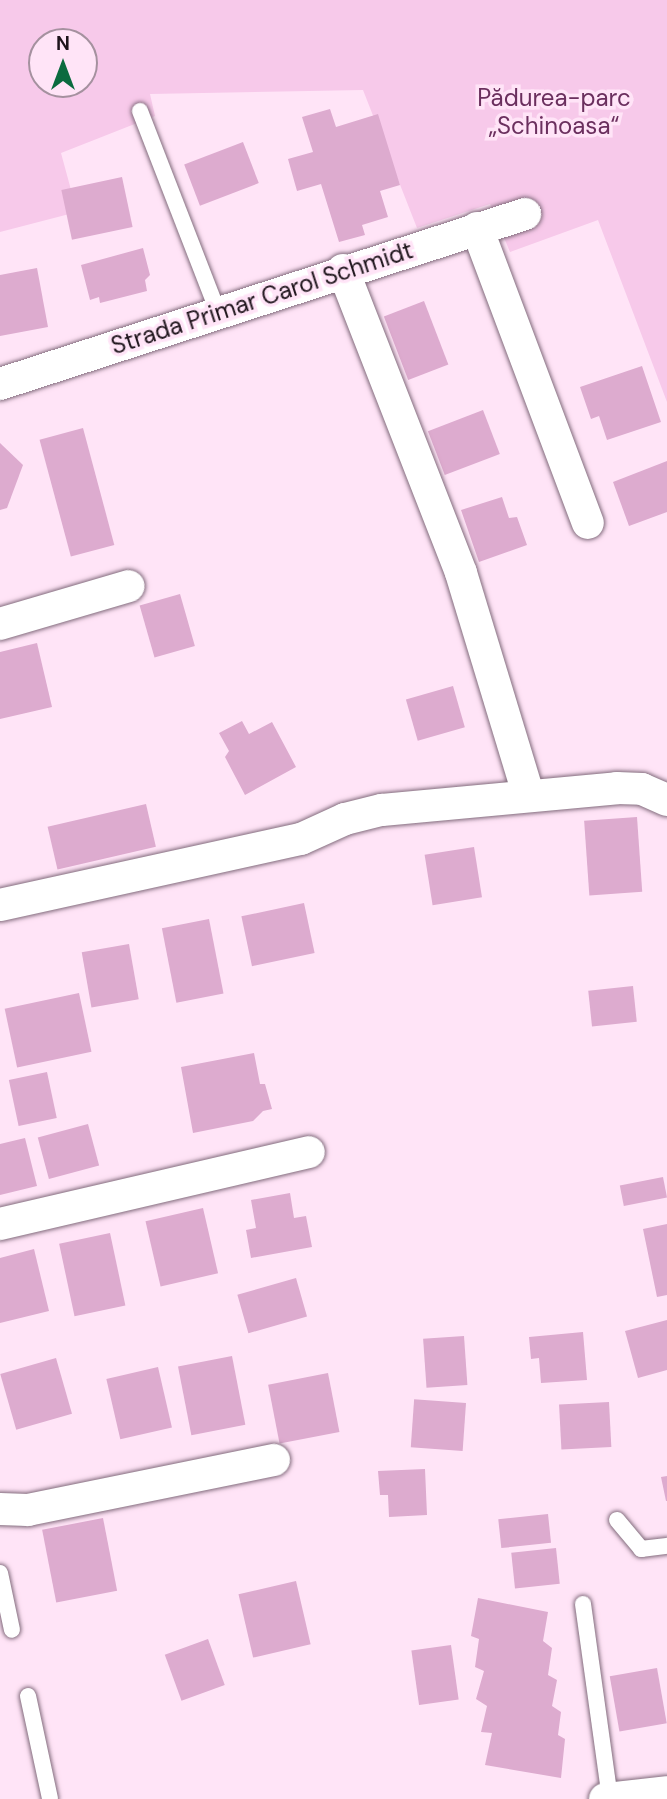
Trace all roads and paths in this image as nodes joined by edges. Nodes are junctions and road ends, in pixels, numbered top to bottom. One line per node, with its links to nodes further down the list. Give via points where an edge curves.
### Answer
1 (140, 111): 5 (lane)
2 (525, 214): 3 (street, Strada Primar Carol Schmidt)
3 (477, 228): 4 (street, Strada Primar Carol Schmidt); 7 (street)
4 (342, 270): 5 (street, Strada Primar Carol Schmidt); 10 (street, via 461,573)
5 (218, 312): 6 (street, Strada Primar Carol Schmidt)
6 (0, 384)
7 (587, 523)
8 (129, 586): 9 (street)
9 (0, 624)
10 (528, 793): 11 (street, via 617,788); 12 (street, via 382,810 345,819 289,842)
11 (665, 798)
12 (0, 905)
13 (309, 1152): 14 (street)
14 (0, 1224)
15 (274, 1460): 16 (street, via 28,1510)
16 (0, 1509)
17 (617, 1520): 18 (lane, via 641,1549)
18 (667, 1546)
19 (0, 1573): 21 (lane)
20 (583, 1604): 25 (lane)
21 (12, 1630)
22 (28, 1696): 24 (lane)
23 (667, 1792): 25 (street)
24 (50, 1799)
25 (607, 1799)

